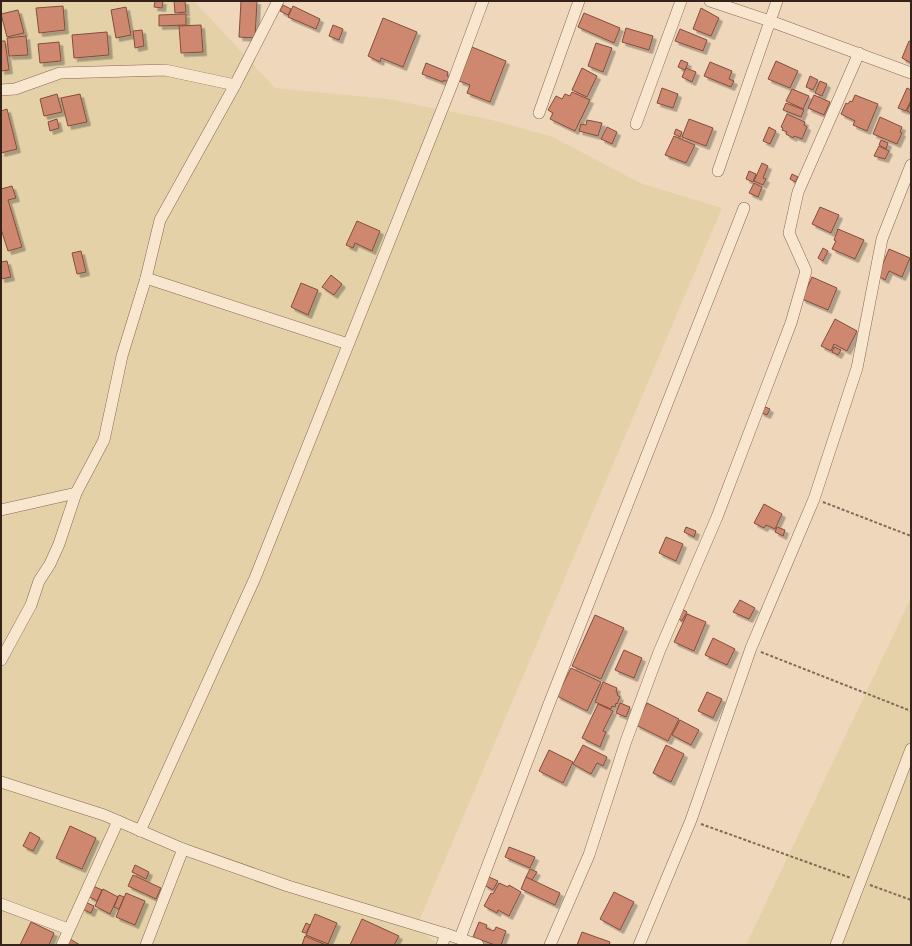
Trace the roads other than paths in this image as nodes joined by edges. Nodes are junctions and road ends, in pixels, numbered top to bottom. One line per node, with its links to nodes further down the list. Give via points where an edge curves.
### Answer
1 (278, 1): 10 (street)
2 (483, 1): 18 (street)
3 (579, 1): 12 (street)
4 (681, 1): 13 (street)
5 (710, 1): 7 (street)
6 (777, 1): 7 (street)
7 (770, 21): 8 (street); 15 (street)
8 (859, 53): 9 (street); 35 (street, via 798,192 789,234 806,271 792,323 717,517 659,652 626,741 589,855)
9 (911, 72)
10 (235, 85): 11 (street, via 165,70 60,72 15,89); 17 (street, via 160,220)
11 (1, 90)
12 (538, 113)
13 (636, 124)
14 (911, 165): 36 (street, via 882,239 856,368 814,499 751,648 691,820)
15 (718, 171)
16 (744, 208): 30 (street)
17 (146, 278): 18 (street); 19 (street, via 122,356 104,440)
18 (348, 344): 25 (street, via 255,578)
19 (76, 493): 20 (street); 21 (street, via 59,544 39,581 31,605)
20 (1, 510)
21 (1, 660)
22 (911, 749): 37 (street)
23 (1, 782): 24 (street)
24 (118, 821): 25 (street); 28 (street)
25 (140, 831): 26 (street)
26 (183, 849): 29 (street, via 288,886); 32 (street)
27 (1, 904): 28 (street)
28 (68, 928): 31 (street)
29 (446, 934): 30 (street); 33 (street)
30 (460, 938): 34 (street)
31 (62, 945)
32 (146, 945)
33 (442, 945)
34 (478, 945)
35 (550, 945)
36 (639, 945)
37 (836, 945)

